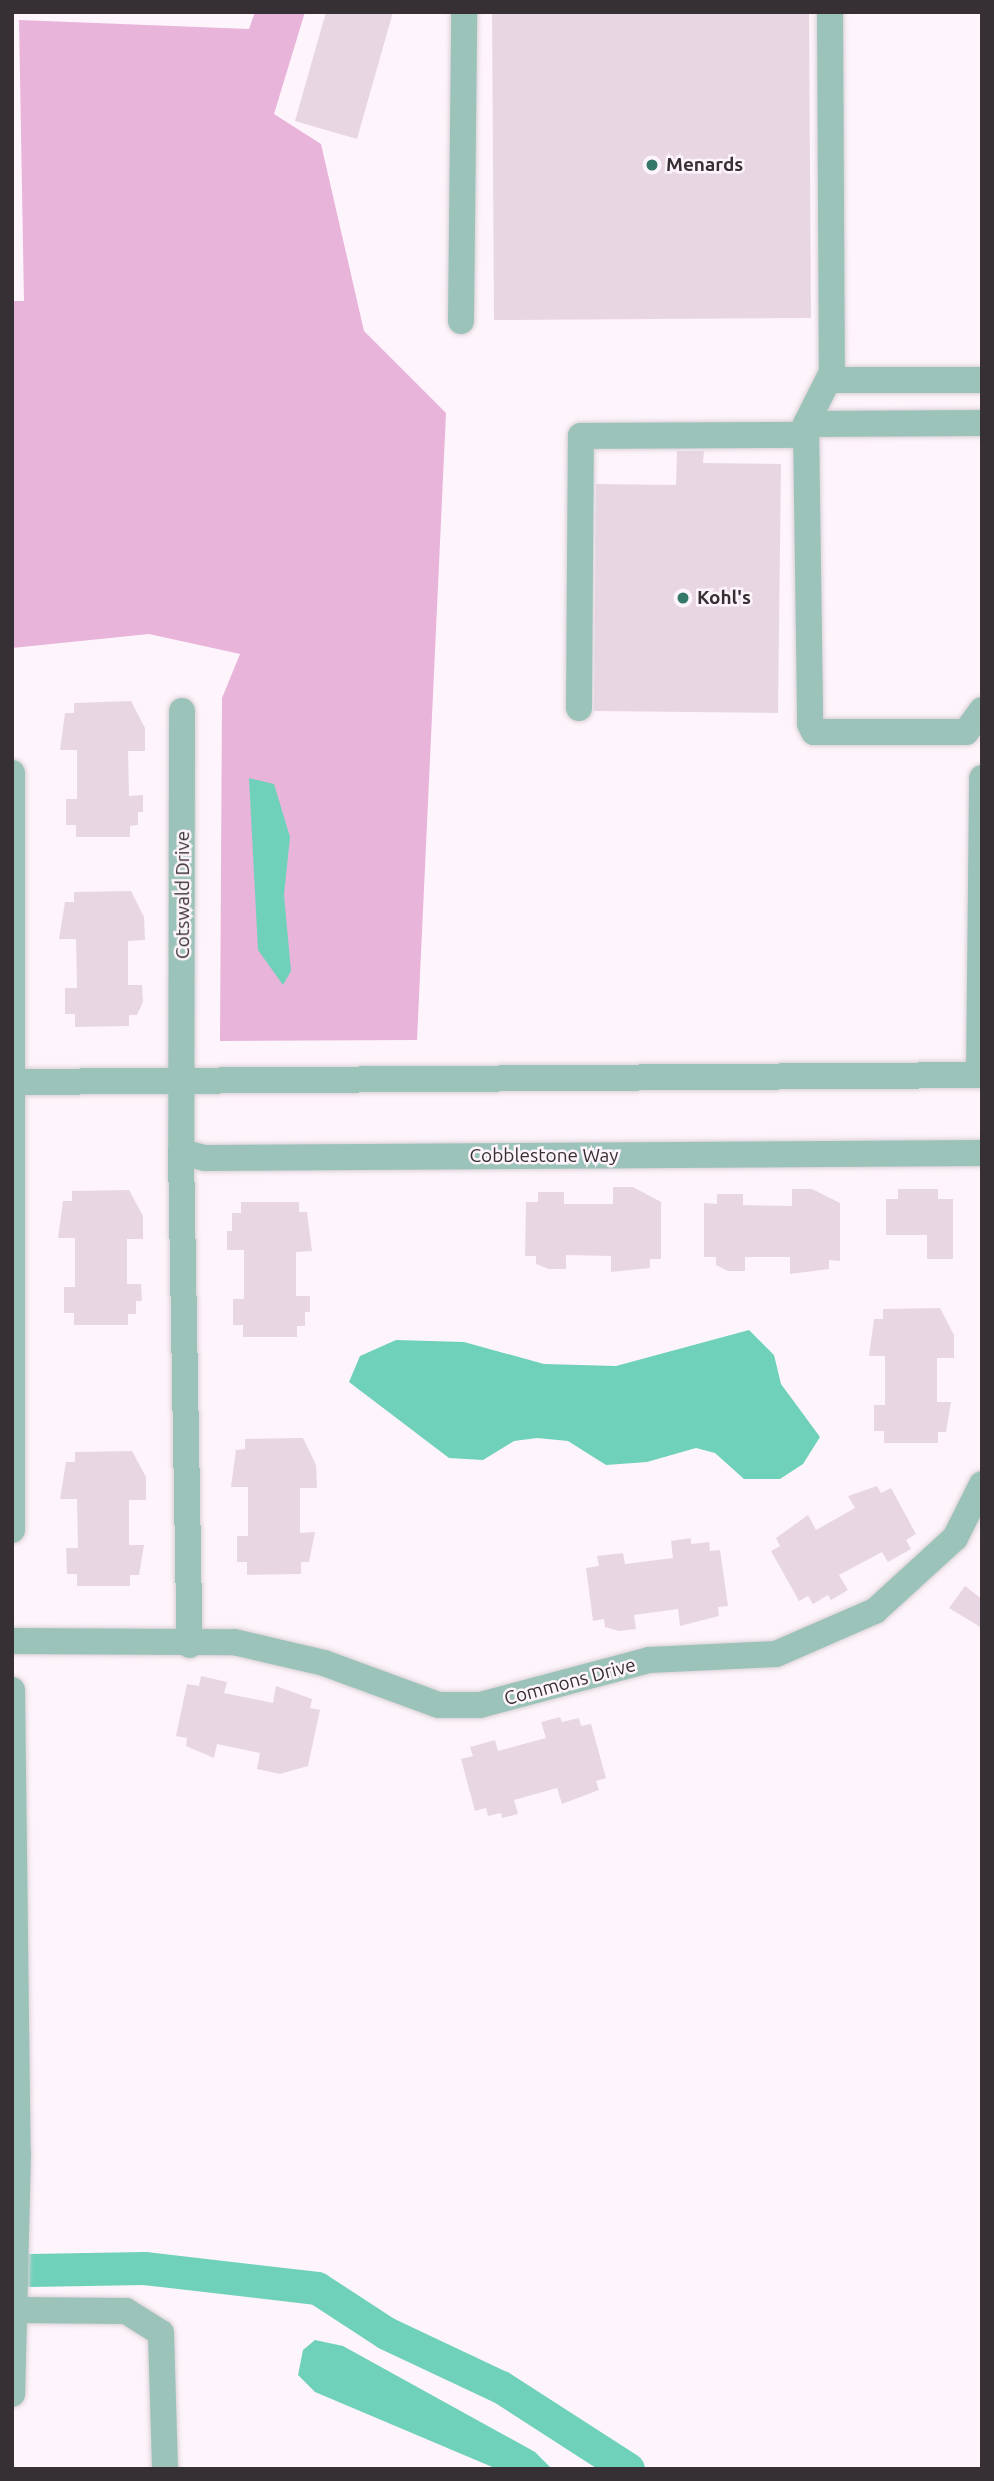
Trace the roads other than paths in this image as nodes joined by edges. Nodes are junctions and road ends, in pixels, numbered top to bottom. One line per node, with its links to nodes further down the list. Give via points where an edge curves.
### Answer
1 (464, 12): 3 (street)
2 (830, 12): 4 (street)
3 (461, 321)
4 (829, 380): 5 (street); 7 (street)
5 (982, 380)
6 (982, 423): 7 (street)
7 (806, 429): 8 (street, via 581,436); 9 (street, via 814,732 966,732)
8 (579, 708)
9 (982, 710)
10 (183, 711): 14 (street, Cotswald Drive)
11 (12, 774): 15 (street)
12 (982, 778): 13 (street)
13 (980, 1075): 14 (street)
14 (184, 1078): 15 (street); 16 (street)
15 (14, 1082): 18 (street)
16 (181, 1152): 17 (street, Cobblestone Way, via 205,1158); 22 (street)
17 (982, 1153)
18 (13, 1231): 20 (street)
19 (982, 1483): 22 (street, Commons Drive, via 955,1538 876,1611 776,1654 649,1660 527,1697 439,1705 324,1663 234,1642)
20 (12, 1530)
21 (12, 1641): 22 (street, Commons Drive)
22 (190, 1645)
23 (12, 1690): 24 (street)
24 (14, 2310): 25 (street); 27 (street, via 126,2311 161,2333)
25 (13, 2365): 26 (street)
26 (12, 2394)
27 (165, 2469)

